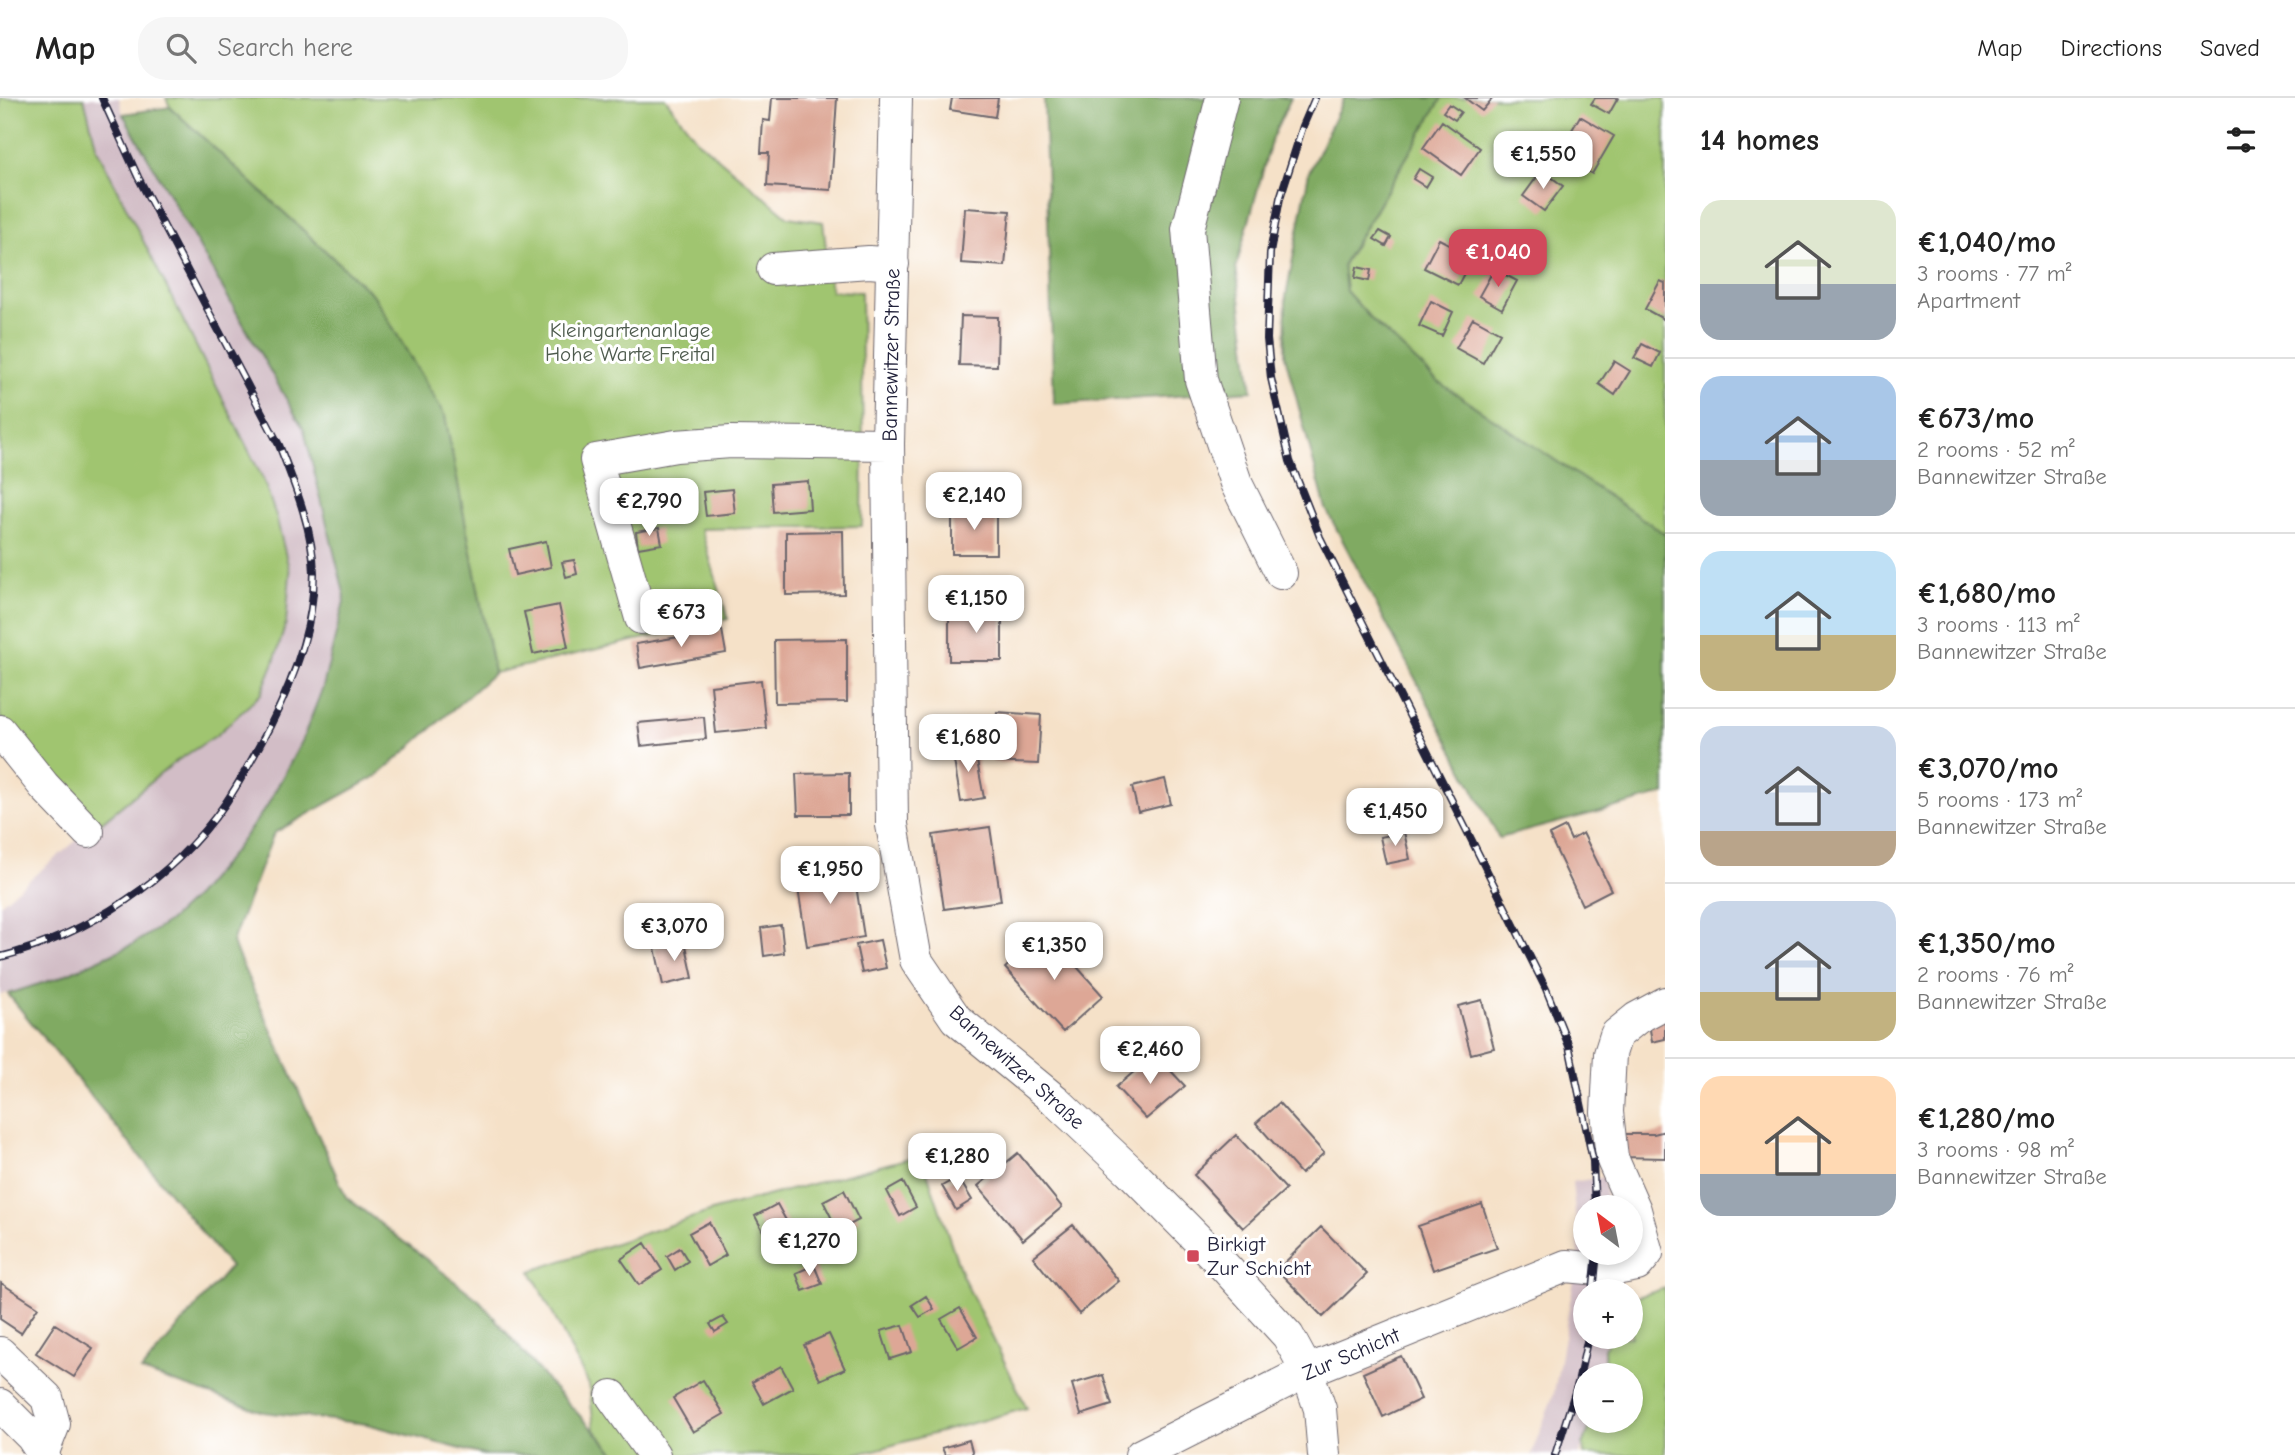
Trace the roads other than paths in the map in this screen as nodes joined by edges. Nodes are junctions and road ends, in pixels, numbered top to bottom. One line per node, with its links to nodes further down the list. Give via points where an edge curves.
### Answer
1 (896, 98): 3 (street, Bannewitzer Straße)
2 (1222, 98): 6 (street, via 1188,229 1201,380 1237,483)
3 (893, 264): 4 (street); 5 (street, Bannewitzer Straße)
4 (773, 269)
5 (888, 444): 7 (street, via 731,442 596,460); 12 (street, Bannewitzer Straße, via 892,825 916,960 956,1018 1056,1101 1223,1265 1288,1336)
6 (1281, 573)
7 (641, 618)
8 (0, 731): 9 (street)
9 (88, 832)
10 (1665, 1003): 12 (street, Zur Schicht, via 1637,1017 1616,1035 1610,1054 1607,1112 1612,1157 1647,1253 1637,1265 1610,1270 1566,1266)
11 (0, 1353): 15 (street, via 47,1398 54,1424)
12 (1307, 1371): 17 (street, Zur Schicht); 18 (street, Bannewitzer Straße, via 1320,1409)
13 (612, 1396): 16 (street)
14 (0, 1405): 15 (street)
15 (43, 1453)
16 (654, 1455)
17 (1141, 1455)
18 (1324, 1455)

